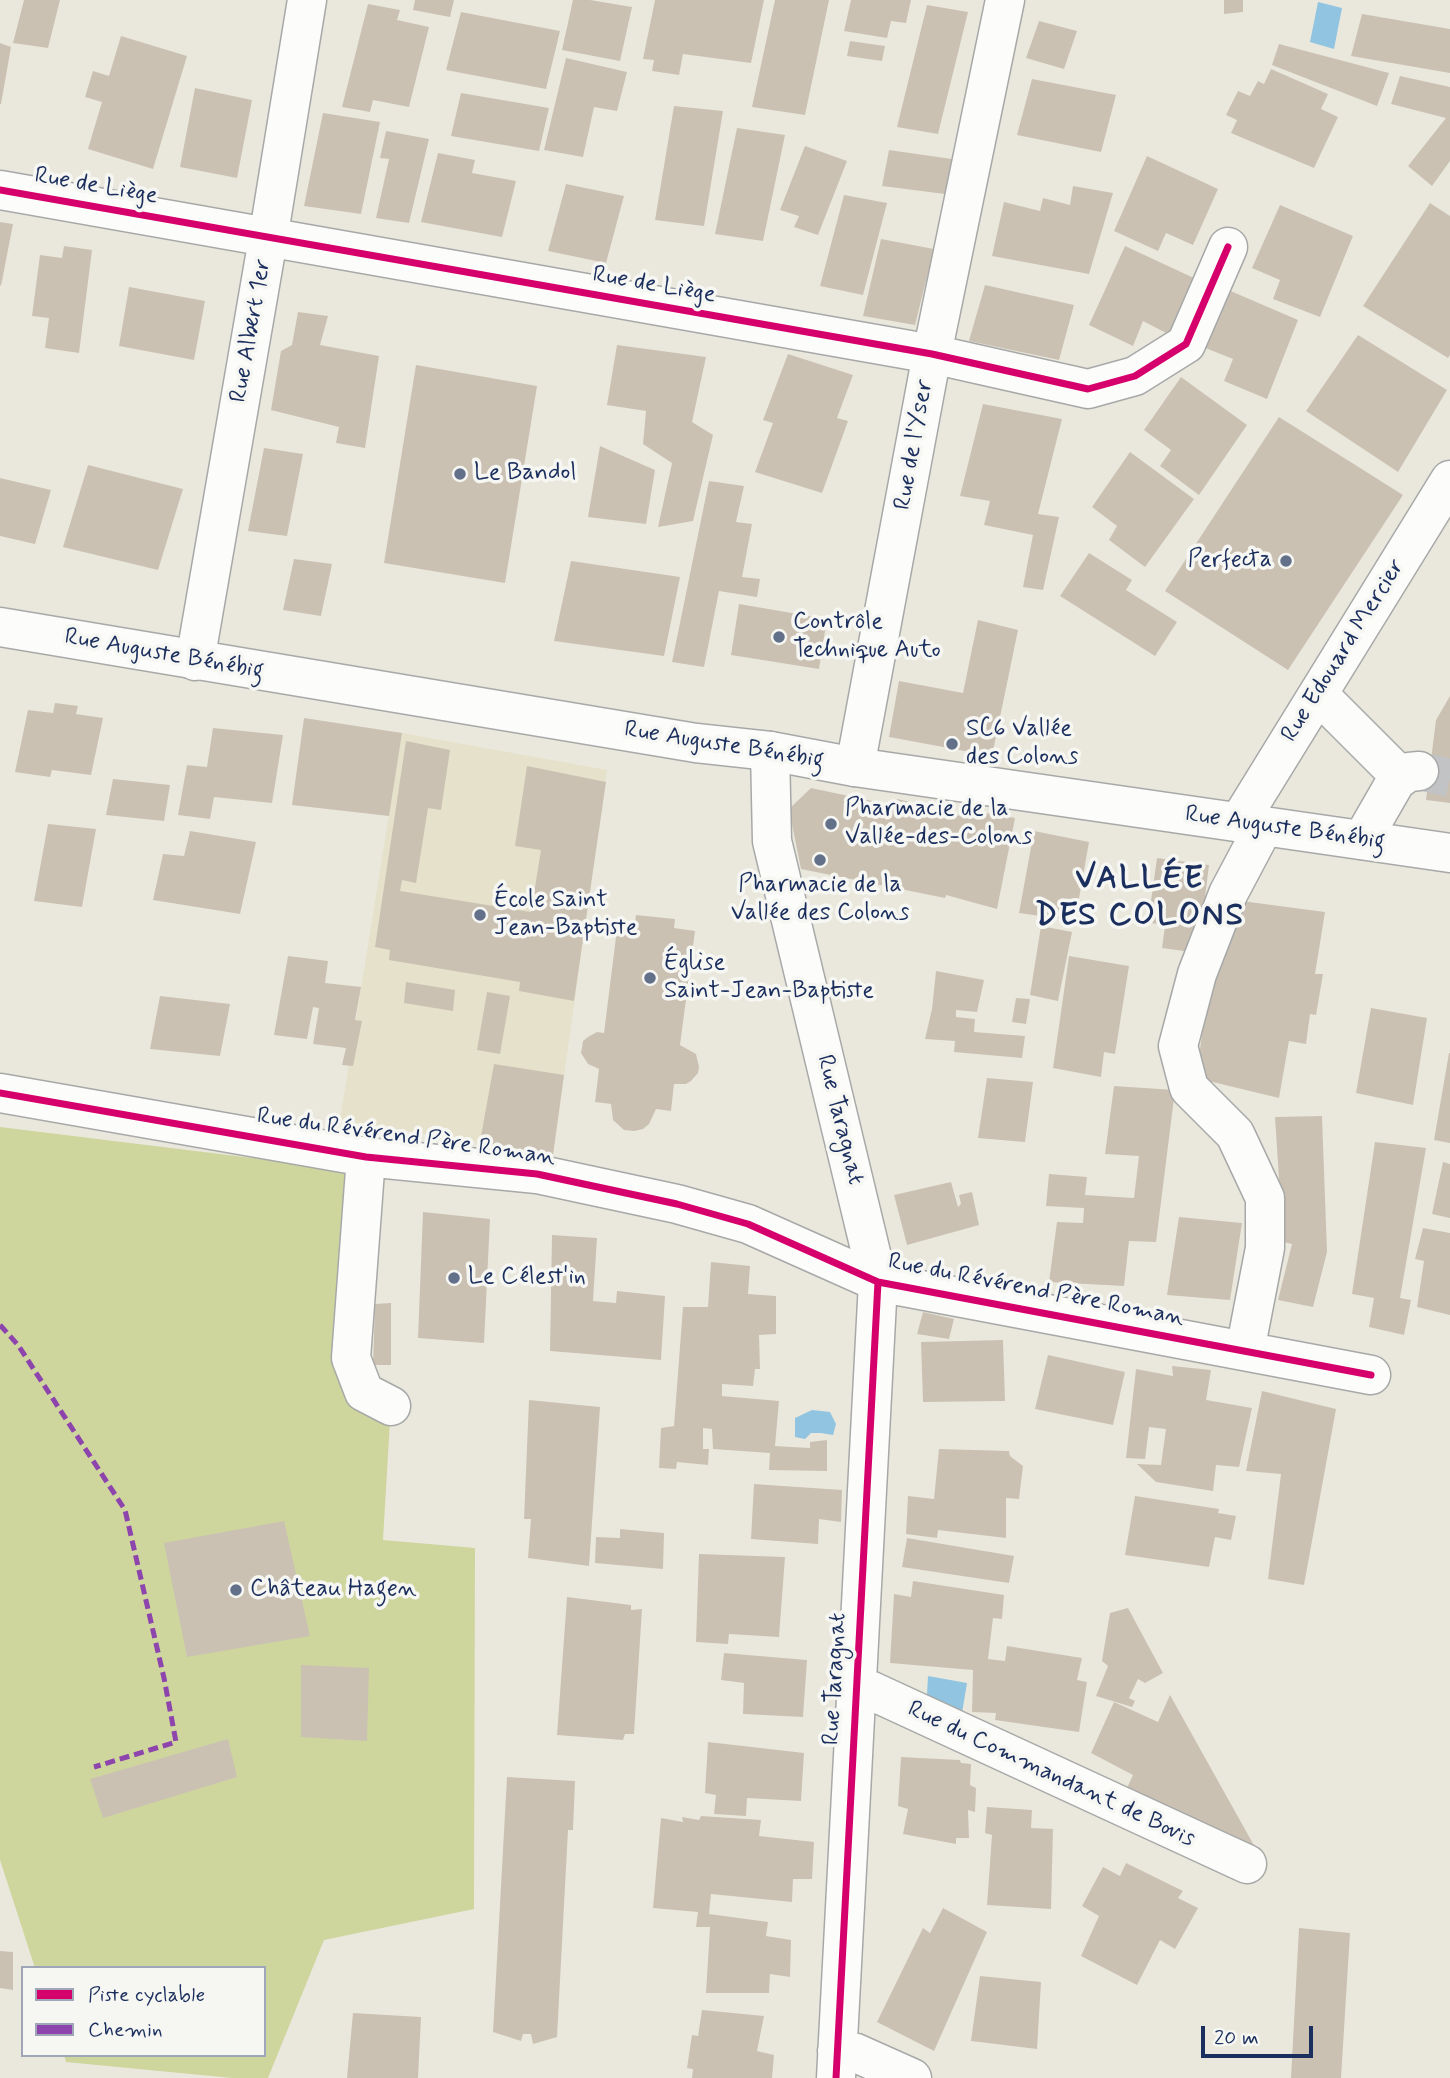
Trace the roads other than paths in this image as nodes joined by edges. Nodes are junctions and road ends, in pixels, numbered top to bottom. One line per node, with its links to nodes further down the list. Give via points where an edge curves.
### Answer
1 (307, 0): 4 (street, Rue Albert 1er)
2 (1005, 0): 6 (street, Rue de l'Yser)
3 (0, 190): 4 (street, Rue de Liège)
4 (268, 239): 6 (street, Rue de Liège); 9 (street, Rue Albert 1er)
5 (1228, 247): 6 (street, Rue de Liège, via 1186,344 1135,376 1088,389)
6 (932, 354): 12 (street, Rue de l'Yser)
7 (1450, 480): 10 (street, Rue Edouard Mercier)
8 (0, 627): 9 (street, Rue Auguste Bénébig)
9 (195, 661): 11 (street, Rue Auguste Bénébig, via 696,743)
10 (1318, 694): 13 (street, Rue Edouard Mercier); 14 (street, via 1410,774)
11 (770, 751): 12 (street, Rue Auguste Bénébig); 18 (street, Rue Taragnat, via 772,841)
12 (855, 767): 13 (street, Rue Auguste Bénébig)
13 (1251, 824): 14 (street, Rue Auguste Bénébig); 19 (street, Rue Edouard Mercier, via 1178,1046 1189,1088 1235,1134 1265,1198 1265,1248)
14 (1362, 840): 15 (street, Rue Auguste Bénébig)
15 (1450, 853)
16 (0, 1093): 17 (street, Rue du Révérend Père Roman)
17 (366, 1157): 18 (street, Rue du Révérend Père Roman, via 537,1174 677,1204 748,1224); 21 (street, via 351,1358 364,1392)
18 (878, 1282): 19 (street, Rue du Révérend Père Roman); 22 (street, Rue Taragnat)
19 (1245, 1351): 20 (street, Rue du Révérend Père Roman)
20 (1371, 1375)
21 (391, 1406)
22 (855, 1688): 23 (street, Rue du Commandant de Bovis, via 872,1691); 24 (street, Rue Taragnat)
23 (1247, 1864)
24 (836, 2064): 25 (street, via 856,2053)
25 (912, 2078)

